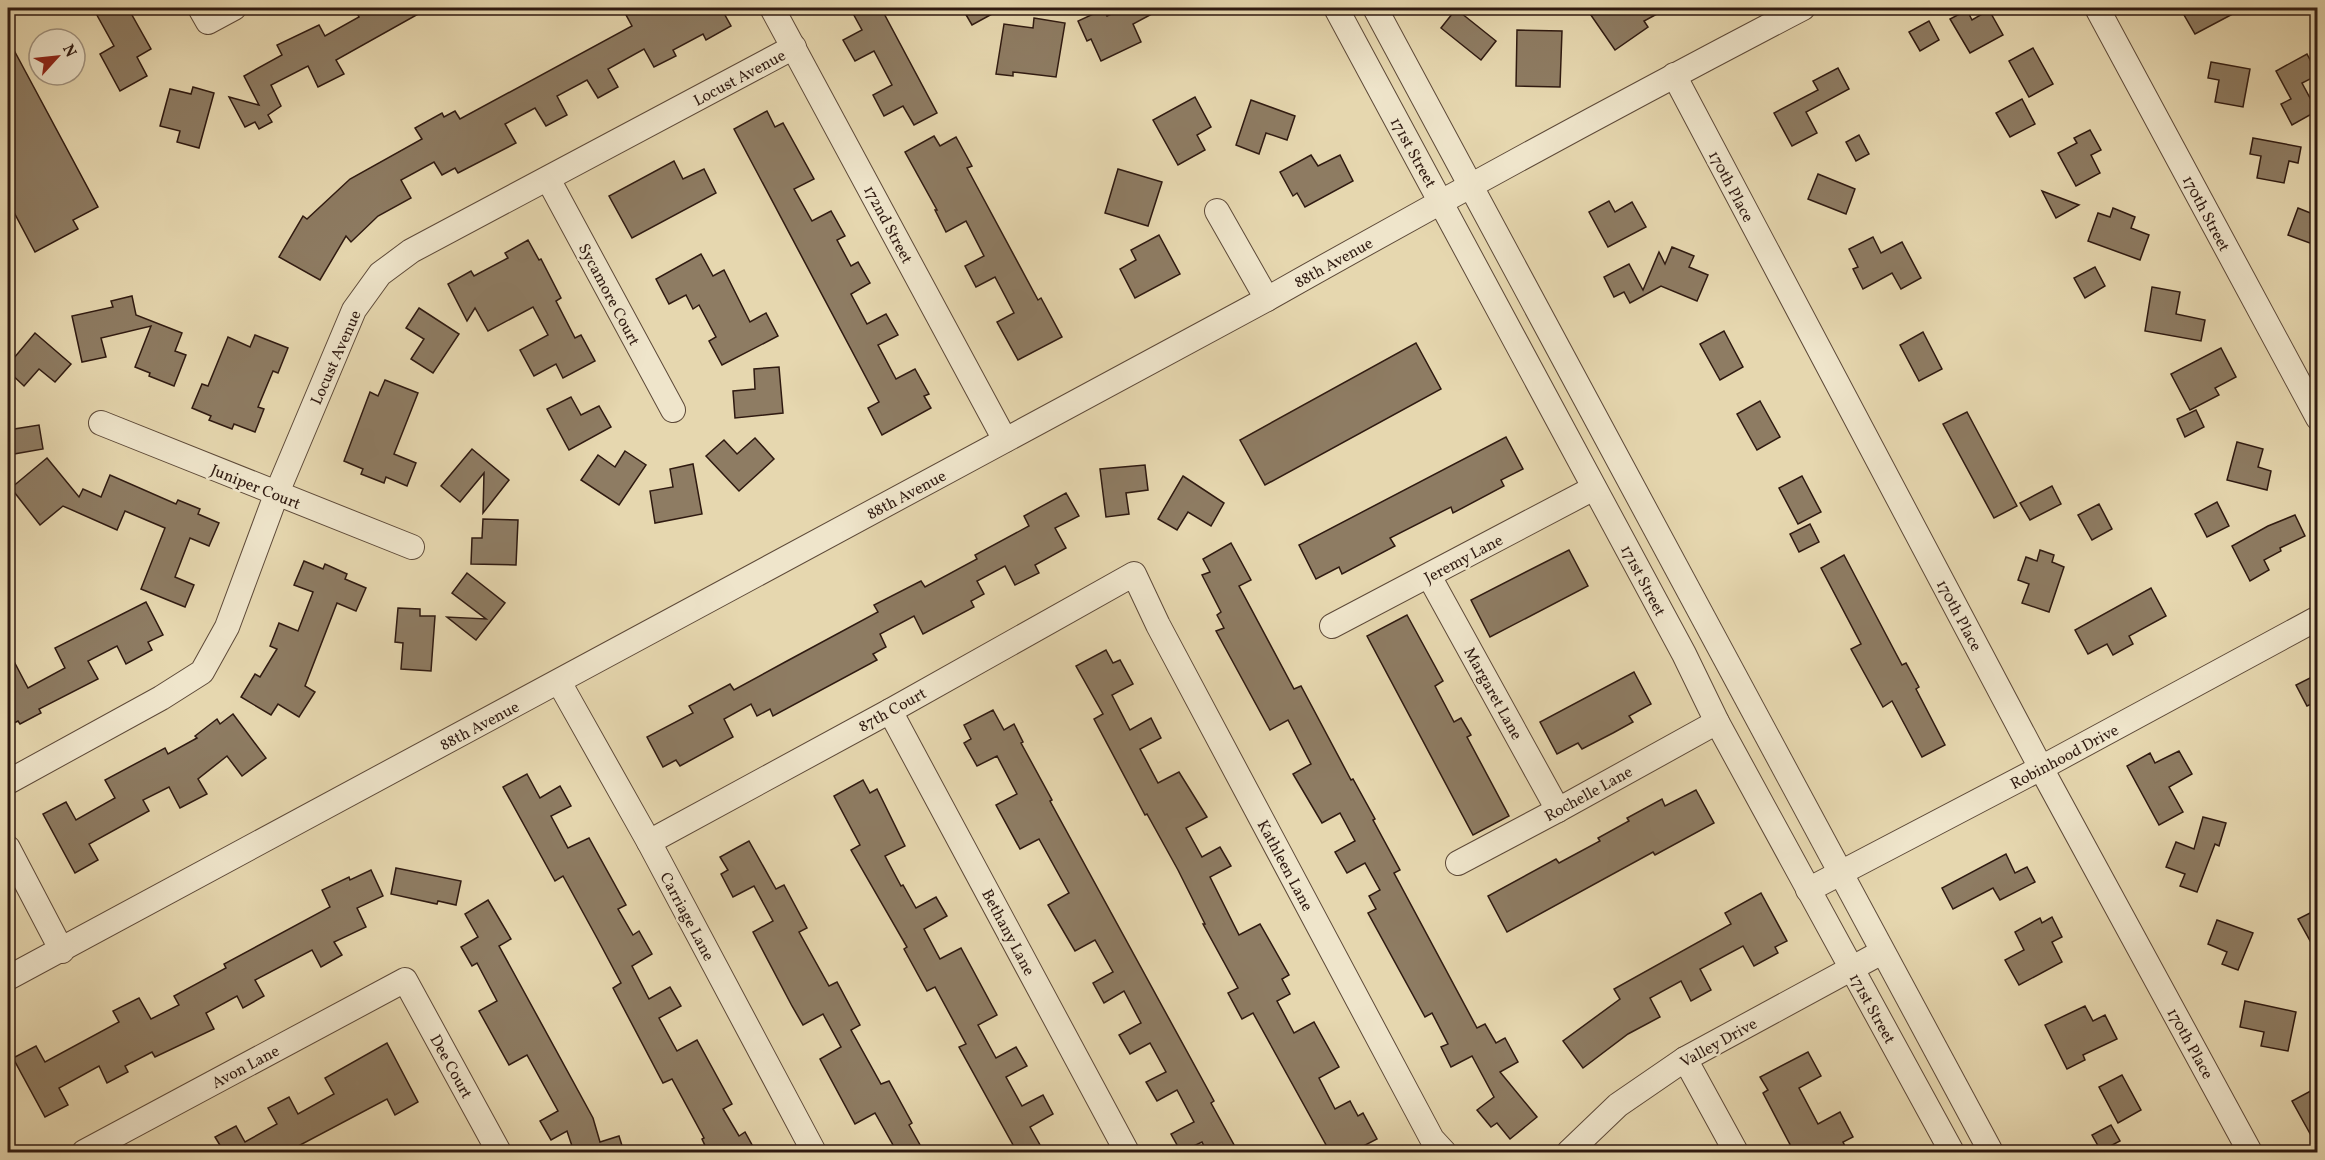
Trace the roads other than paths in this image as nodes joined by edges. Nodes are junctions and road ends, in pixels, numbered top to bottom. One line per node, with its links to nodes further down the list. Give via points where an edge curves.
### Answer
1 (234, 8): 7 (street)
2 (772, 8): 8 (street, 172nd Street)
3 (1336, 8): 12 (street, 171st Street)
4 (1375, 8): 11 (street, 171st Street)
5 (1803, 8): 9 (street, 88th Avenue)
6 (2097, 8): 16 (street, 170th Street)
7 (204, 15)
8 (794, 48): 10 (street, Locust Avenue); 18 (street, 172nd Street)
9 (1674, 75): 11 (street, 88th Avenue); 29 (street, 170th Place)
10 (548, 179): 15 (street, Sycamore Court); 20 (street, Locust Avenue, via 411,251 380,274 354,310)
11 (1471, 185): 12 (street, 88th Avenue); 35 (street, 171st Street)
12 (1441, 201): 14 (street, 88th Avenue); 19 (street, 171st Street)
13 (1217, 211): 14 (street)
14 (1267, 299): 18 (street, 88th Avenue)
15 (673, 410)
16 (2318, 417)
17 (101, 423): 20 (street, Juniper Court)
18 (1005, 440): 26 (street, 88th Avenue)
19 (1594, 488): 23 (street, Jeremy Lane); 28 (street, 171st Street)
20 (276, 495): 21 (street, Juniper Court); 30 (street, Locust Avenue, via 227,627 202,672)
21 (412, 547)
22 (1134, 574): 27 (street, 87th Court); 47 (street, Kathleen Lane, via 1432,1139)
23 (1429, 576): 25 (street, Jeremy Lane); 31 (street, Margaret Lane)
24 (2318, 618): 29 (street, Robinhood Drive)
25 (1332, 626)
26 (559, 682): 32 (street, Carriage Lane); 37 (street, 88th Avenue)
27 (890, 711): 32 (street, 87th Court); 46 (street, Bethany Lane)
28 (1718, 722): 31 (street, Rochelle Lane); 36 (street, 171st Street)
29 (2041, 768): 35 (street, Robinhood Drive); 52 (street, 170th Place)
30 (8, 782)
31 (1558, 810): 34 (street, Rochelle Lane)
32 (649, 842): 45 (street, Carriage Lane)
33 (8, 848): 37 (street)
34 (1458, 862)
35 (1840, 873): 36 (street, Robinhood Drive); 38 (street, 171st Street)
36 (1808, 890): 39 (street, 171st Street)
37 (62, 951): 40 (street, 88th Avenue)
38 (1882, 952): 39 (street, Valley Drive); 51 (street, 171st Street)
39 (1851, 970): 42 (street, Valley Drive); 50 (street, 171st Street)
40 (8, 978)
41 (405, 980): 43 (street, Avon Lane); 44 (street, Dee Court)
42 (1685, 1059): 48 (street, Valley Drive, via 1618,1105); 49 (street)
43 (84, 1152)
44 (499, 1152)
45 (814, 1152)
46 (1128, 1152)
47 (1444, 1152)
48 (1569, 1152)
49 (1736, 1152)
50 (1952, 1152)
51 (1991, 1152)
52 (2250, 1152)

